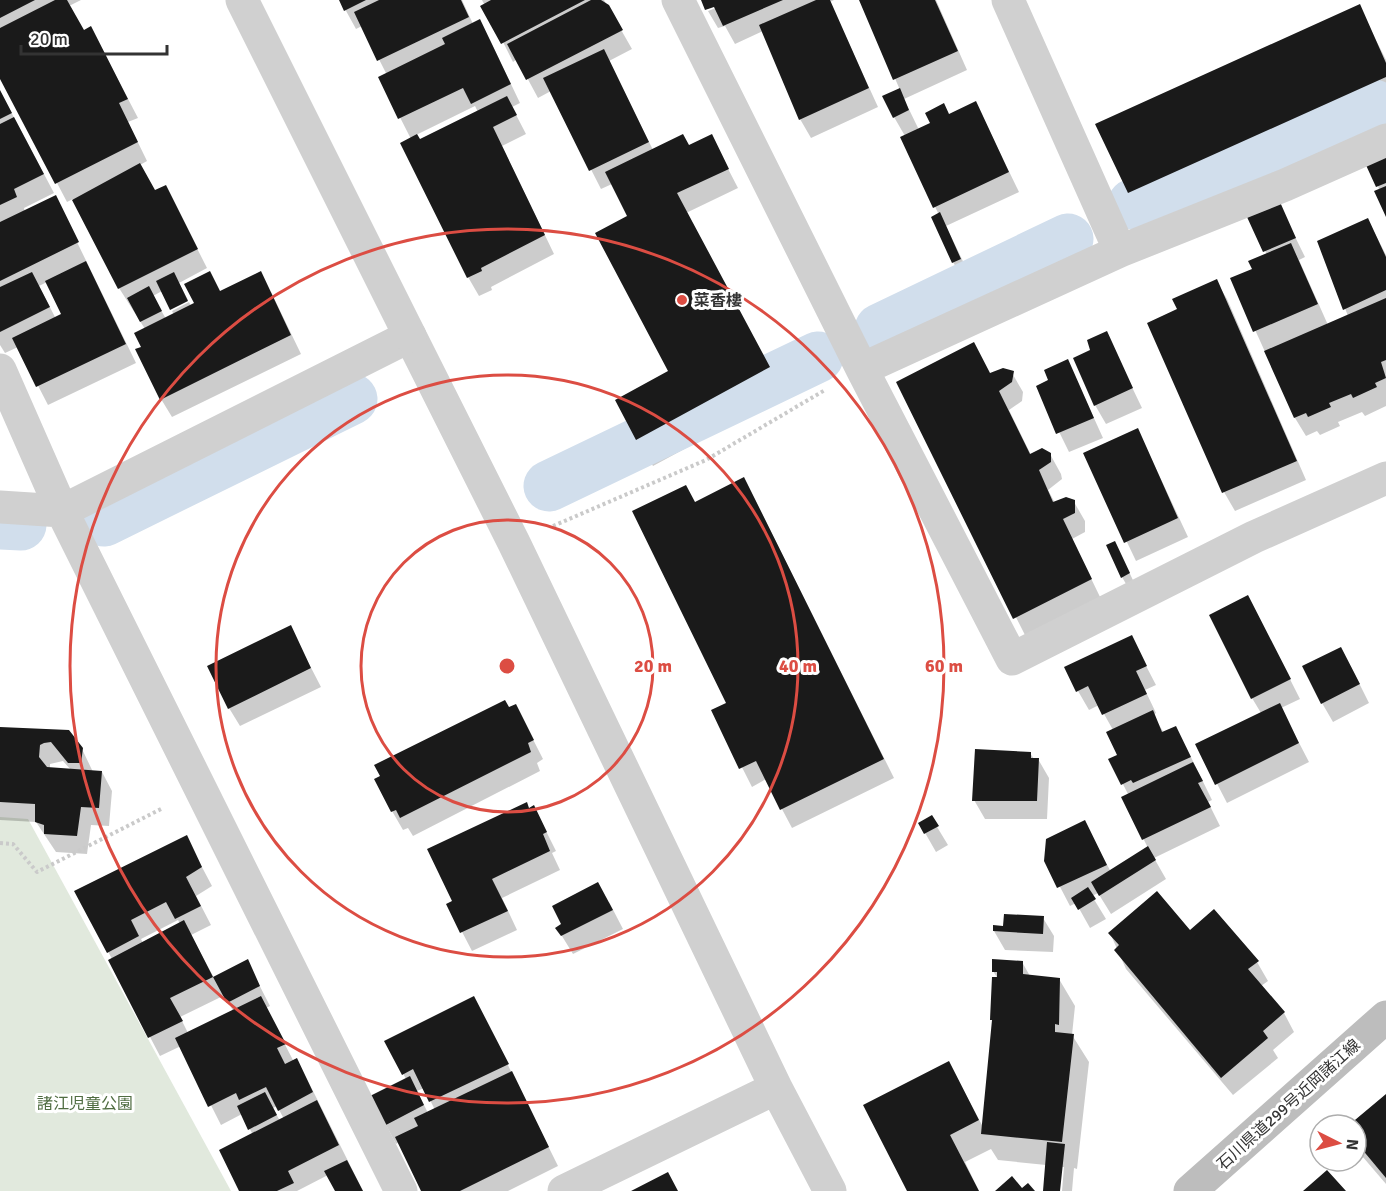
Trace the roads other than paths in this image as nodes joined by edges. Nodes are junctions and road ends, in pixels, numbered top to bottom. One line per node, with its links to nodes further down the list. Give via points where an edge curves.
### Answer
1 (243, 0): 6 (street)
2 (678, 0): 7 (street)
3 (1008, 0): 5 (street)
4 (1386, 140): 5 (street)
5 (1120, 251): 7 (street)
6 (411, 336): 11 (street); 13 (street)
7 (862, 369): 9 (street, via 1012,659 1254,537)
8 (0, 370): 11 (street)
9 (1386, 478)
10 (0, 507): 11 (street)
11 (62, 511): 14 (street)
12 (1386, 1017): 17 (main road, 石川県道299号近岡諸江線)
13 (776, 1088): 15 (street); 16 (street)
14 (401, 1191)
15 (564, 1191)
16 (830, 1191)
17 (1190, 1191)

